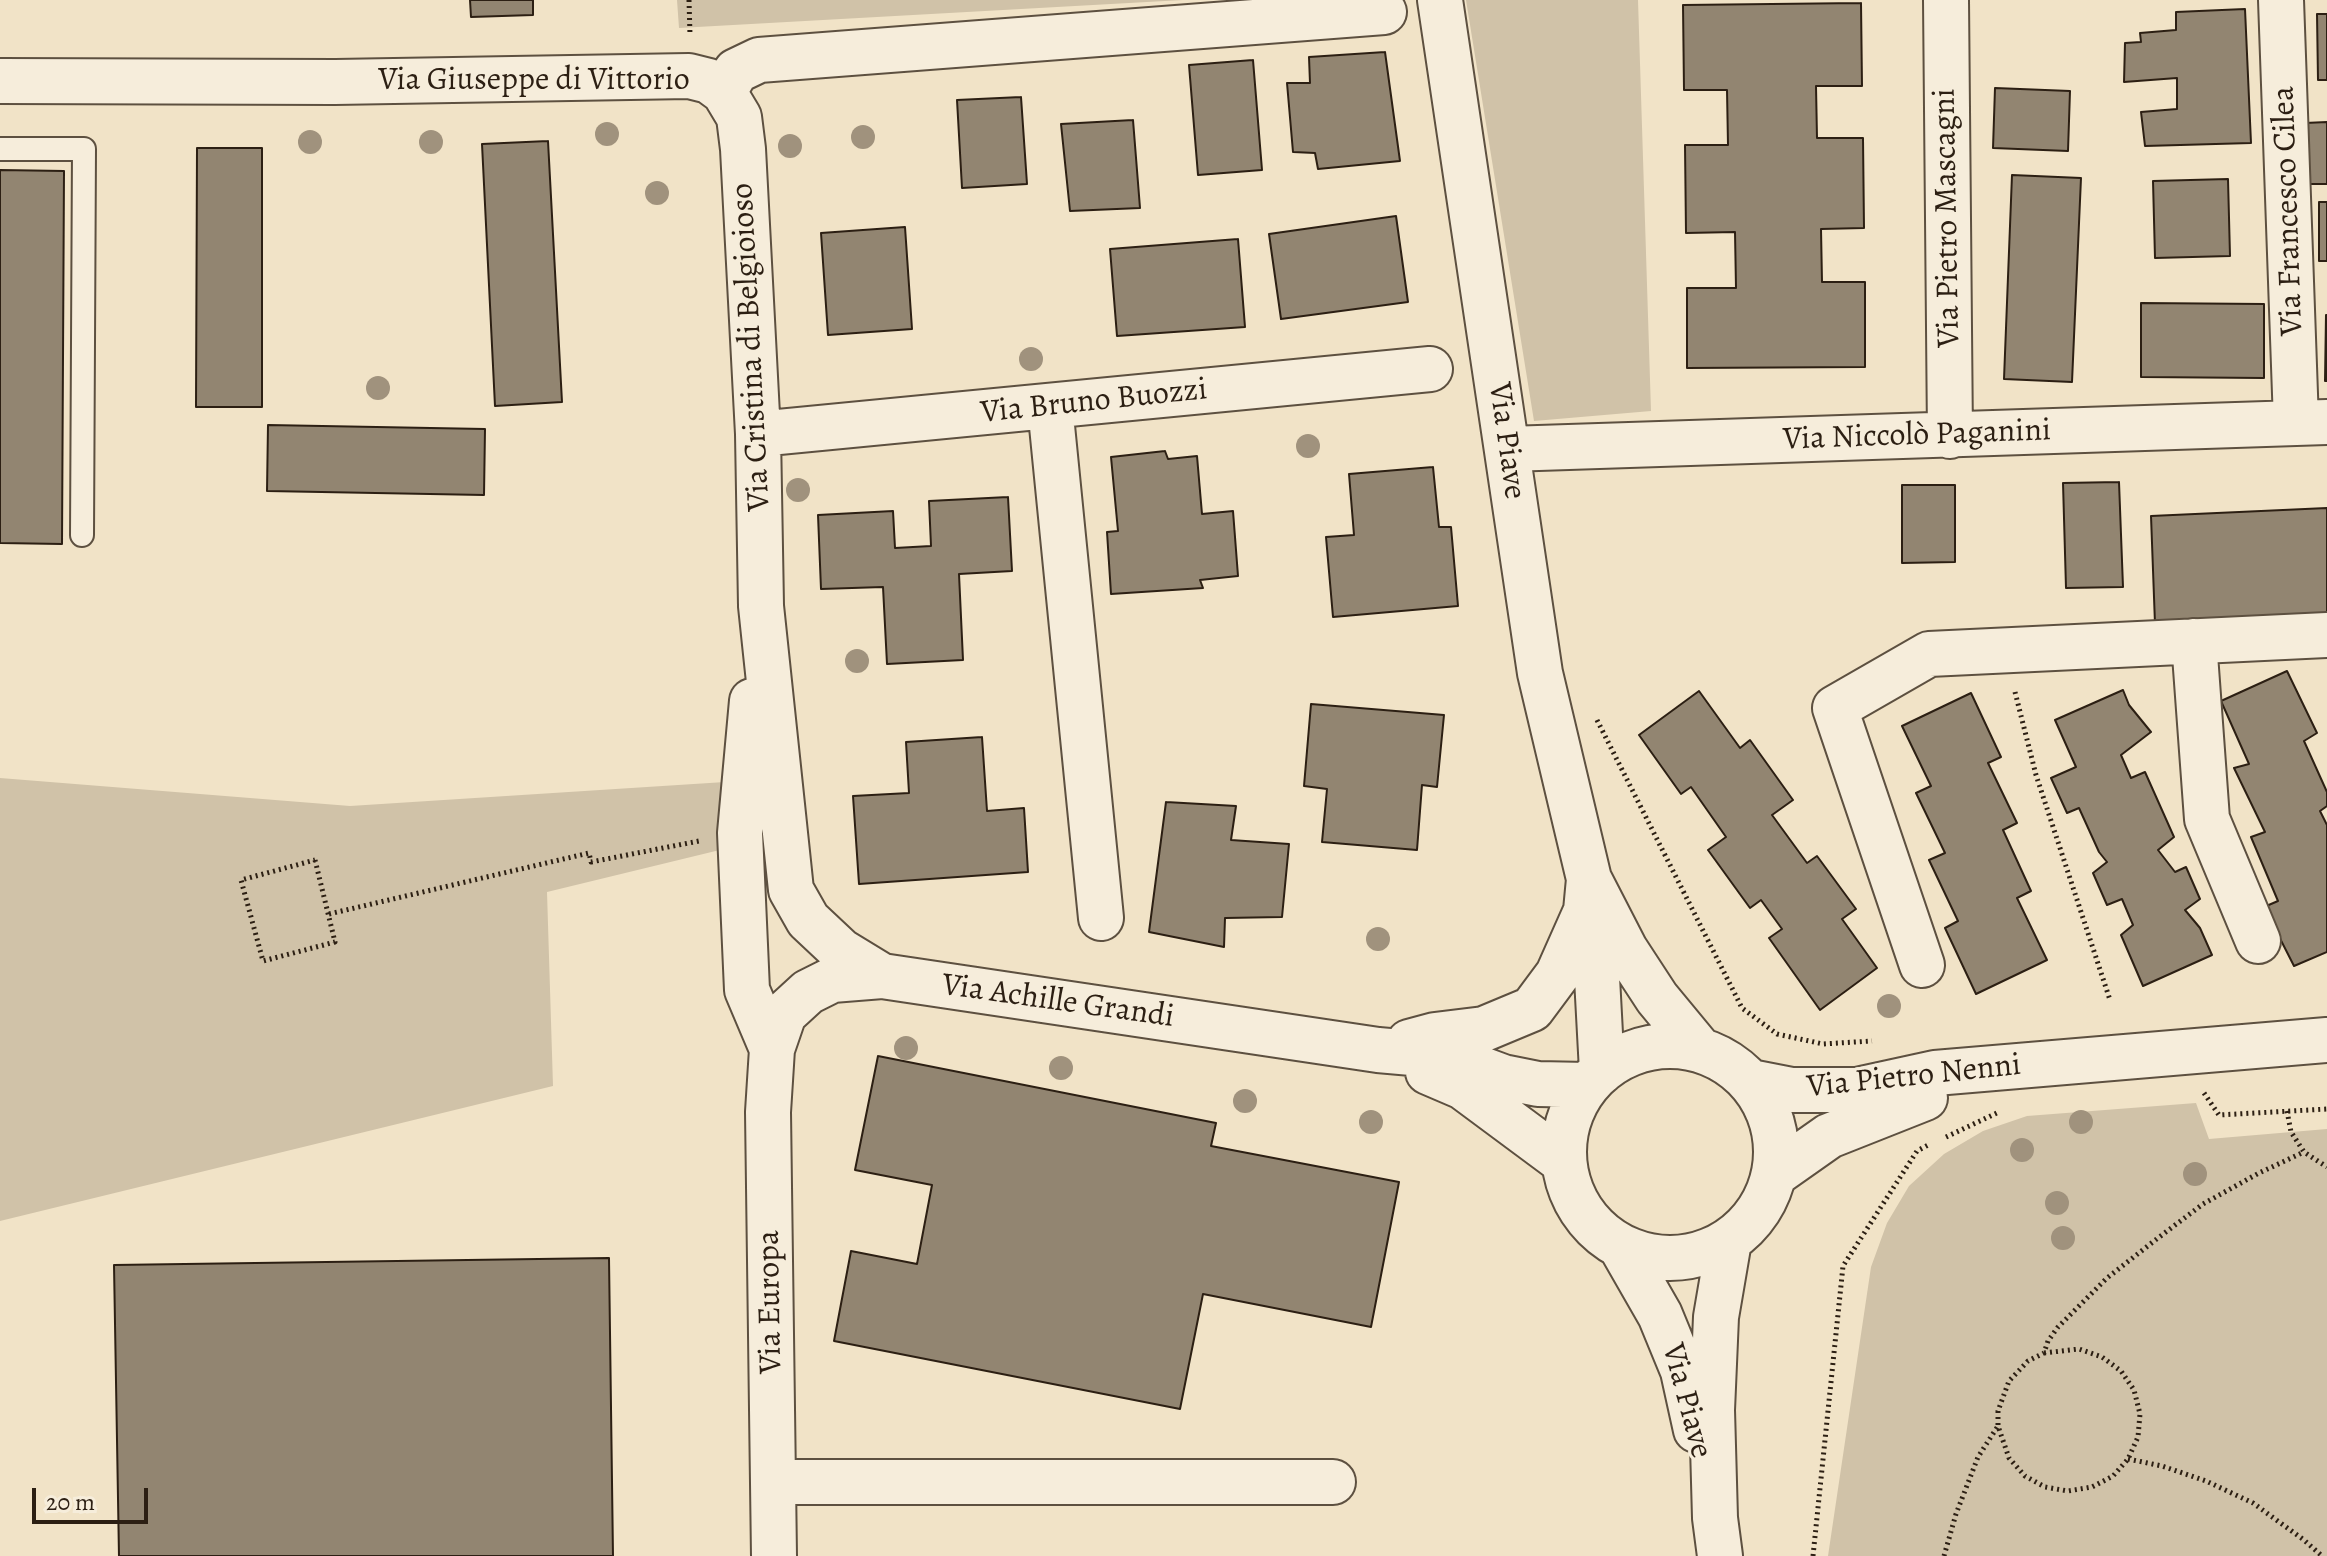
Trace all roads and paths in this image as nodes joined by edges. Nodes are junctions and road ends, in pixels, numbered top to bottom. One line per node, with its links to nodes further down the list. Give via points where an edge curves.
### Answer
1 (1440, 0): 13 (street, Via Piave)
2 (1946, 0): 12 (street, Via Pietro Mascagni)
3 (2281, 0): 10 (street, Via Francesco Cilea)
4 (1384, 12): 6 (street, Via Giuseppe di Vittorio, via 759,60 736,71)
5 (0, 81): 6 (street, Via Giuseppe di Vittorio, via 689,76)
6 (724, 92): 11 (street, Via Cristina di Belgioioso, via 739,117 743,149)
7 (0, 149): 14 (lane, via 84,149)
8 (1430, 369): 9 (street, Via Bruno Buozzi)
9 (1050, 406): 11 (street, Via Bruno Buozzi); 23 (street)
10 (2312, 422): 12 (street, Via Niccolò Paganini)
11 (758, 434): 15 (street, Via Cristina di Belgioioso)
12 (1950, 436): 13 (street, Via Niccolò Paganini)
13 (1508, 449): 21 (street, Via Piave, via 1540,673)
14 (82, 535)
15 (761, 606): 20 (street, Via Cristina di Belgioioso); 26 (street, Via Cristina di Belgioioso, via 791,890 808,920 841,951)
16 (2327, 635): 17 (street)
17 (2194, 641): 24 (street, via 2207,819); 25 (street, via 1929,654 1835,708)
18 (2015, 691): 28 (path, via 2036,775)
19 (1595, 717): 29 (path, via 1742,1008 1777,1034 1823,1044)
20 (741, 851): 22 (path, via 591,862 589,853); 27 (street, via 771,921); 31 (street, Via Cristina di Belgioioso, via 747,990)
21 (1588, 895): 32 (street, Via Achille Grandi, via 1558,974 1532,1009 1484,1029); 33 (street, Via Piave, via 1657,998); 35 (street, via 1596,959)
22 (329, 914): 22 (path, via 335,942 263,961 241,880 315,860)
23 (1101, 918)
24 (2258, 941)
25 (1922, 965)
26 (882, 976): 27 (street, Via Achille Grandi); 32 (street, Via Achille Grandi)
27 (832, 980): 31 (street, Via Achille Grandi, via 808,992 784,1014)
28 (2110, 1000)
29 (1885, 1040)
30 (2327, 1040): 34 (street, Via Pietro Nenni)
31 (772, 1049): 52 (street, Via Europa, via 768,1112)
32 (1378, 1050): 35 (street, Via Achille Grandi, via 1446,1056 1538,1084); 44 (street, Via Achille Grandi, via 1463,1087)
33 (1700, 1050): 35 (street, Via Piave, via 1653,1047 1618,1059); 36 (street, Via Piave)
34 (2078, 1059): 36 (street, Via Pietro Nenni, via 1935,1073 1857,1090 1792,1090); 46 (street, Via Pietro Nenni, via 1962,1085 1888,1111 1829,1136)
35 (1594, 1078): 44 (street, Via Piave, via 1569,1120)
36 (1751, 1082): 46 (street, Via Piave, via 1770,1114)
37 (2202, 1090): 40 (path, via 2219,1115)
38 (2327, 1109): 40 (path)
39 (2000, 1111): 41 (path)
40 (2287, 1111): 43 (path, via 2291,1132)
41 (1945, 1138)
42 (1931, 1144): 56 (path, via 1917,1151 1843,1266)
43 (2304, 1152): 45 (path); 49 (path, via 2203,1204 2158,1238 2107,1278 2058,1327)
44 (1564, 1162): 48 (street, Via Piave, via 1572,1195 1585,1216)
45 (2327, 1167)
46 (1775, 1174): 47 (street, Via Piave, via 1759,1212)
47 (1729, 1241): 48 (street, Via Piave, via 1679,1259 1659,1259); 54 (street, Via Piave, via 1715,1332)
48 (1621, 1247): 54 (street, Via Piave, via 1660,1315 1683,1371)
49 (2044, 1353): 50 (path, via 2009,1381); 51 (path, via 2079,1349 2121,1371 2134,1390 2140,1414)
50 (1998, 1426): 51 (path, via 2009,1458 2045,1487 2092,1487 2113,1476); 57 (path, via 1978,1457)
51 (2128, 1459): 58 (path, via 2206,1481 2253,1503)
52 (773, 1482): 53 (street); 55 (street, Via Europa)
53 (1333, 1482)
54 (1717, 1537)
55 (774, 1556)
56 (1813, 1556)
57 (1944, 1556)
58 (2322, 1556)

